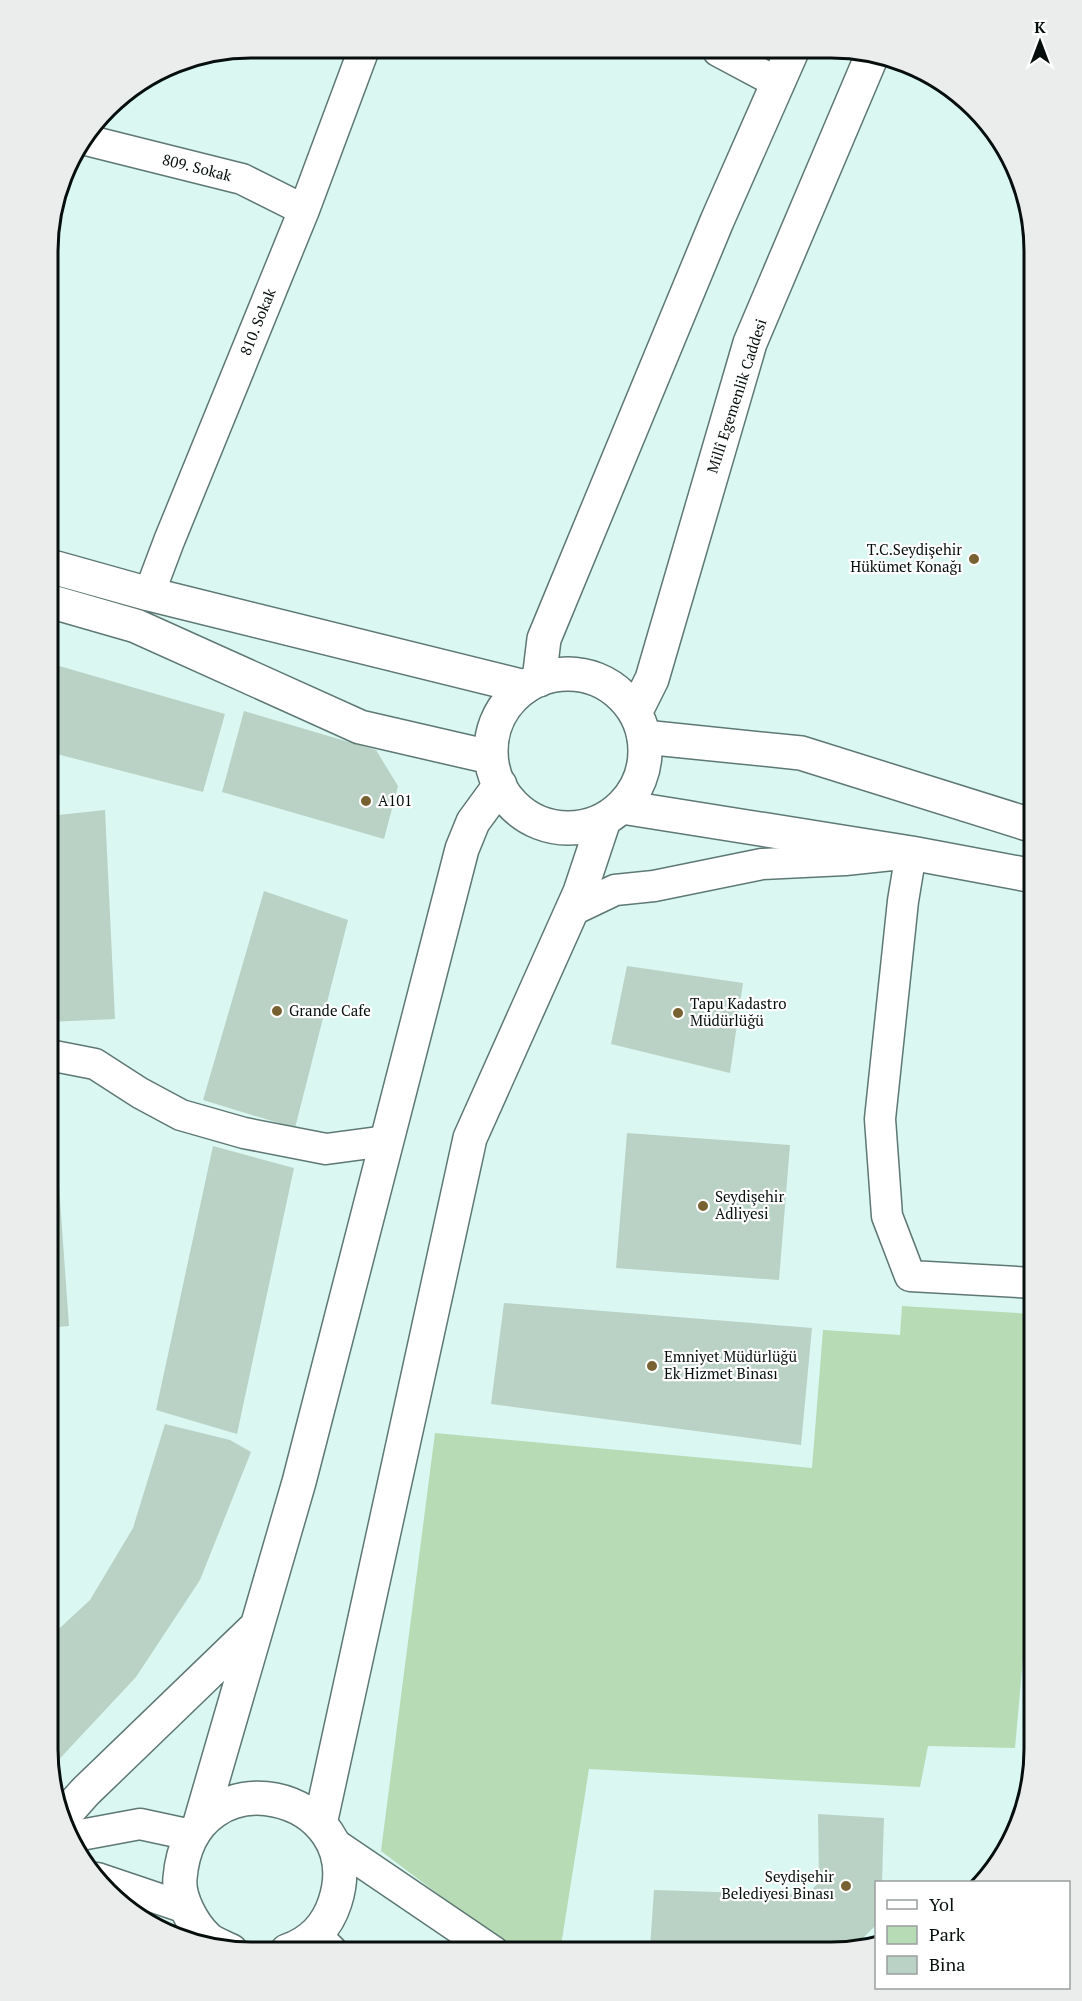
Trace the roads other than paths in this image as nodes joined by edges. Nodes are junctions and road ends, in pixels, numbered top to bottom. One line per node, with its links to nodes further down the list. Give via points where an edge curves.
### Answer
1 (731, 58): 5 (street)
2 (789, 58): 5 (main road)
3 (360, 59): 7 (street, 810. Sokak)
4 (869, 62): 12 (main road, Millî Egemenlik Caddesi, via 750,343)
5 (778, 83): 11 (main road, via 544,639)
6 (93, 142): 7 (street, 809. Sokak, via 242,179)
7 (304, 210): 9 (street, 810. Sokak)
8 (58, 569): 9 (main road)
9 (149, 594): 11 (main road)
10 (58, 604): 13 (main road, via 136,626 360,728)
11 (532, 684): 12 (main road, via 548,676 573,674 598,680 620,693); 13 (main road, via 509,701 498,717 492,737)
12 (640, 725): 14 (main road, via 645,762 637,786); 15 (main road, via 801,753)
13 (495, 771): 14 (main road, via 504,795 519,811 538,822 560,828 582,827); 20 (main road, via 462,849)
14 (613, 813): 16 (main road); 18 (main road)
15 (1024, 823)
16 (912, 853): 17 (main road); 18 (street, via 762,864 615,890); 21 (street, via 903,901 880,1119 887,1216 910,1276)
17 (1024, 874)
18 (571, 911): 25 (main road, via 470,1138)
19 (58, 1057): 20 (street, via 95,1064 181,1115 244,1133 326,1149)
20 (386, 1141): 22 (main road, via 299,1482)
21 (1023, 1282)
22 (257, 1626): 23 (main road); 24 (main road)
23 (69, 1810)
24 (196, 1829): 25 (main road, via 218,1809 238,1800 260,1797 282,1800 303,1809); 26 (street, via 140,1824); 28 (main road, via 182,1859 179,1884)
25 (326, 1833): 30 (main road, via 339,1864 339,1890 331,1914); 31 (street)
26 (78, 1835)
27 (113, 1883): 28 (street)
28 (186, 1908): 29 (main road)
29 (210, 1938)
30 (311, 1942)
31 (480, 1942)

